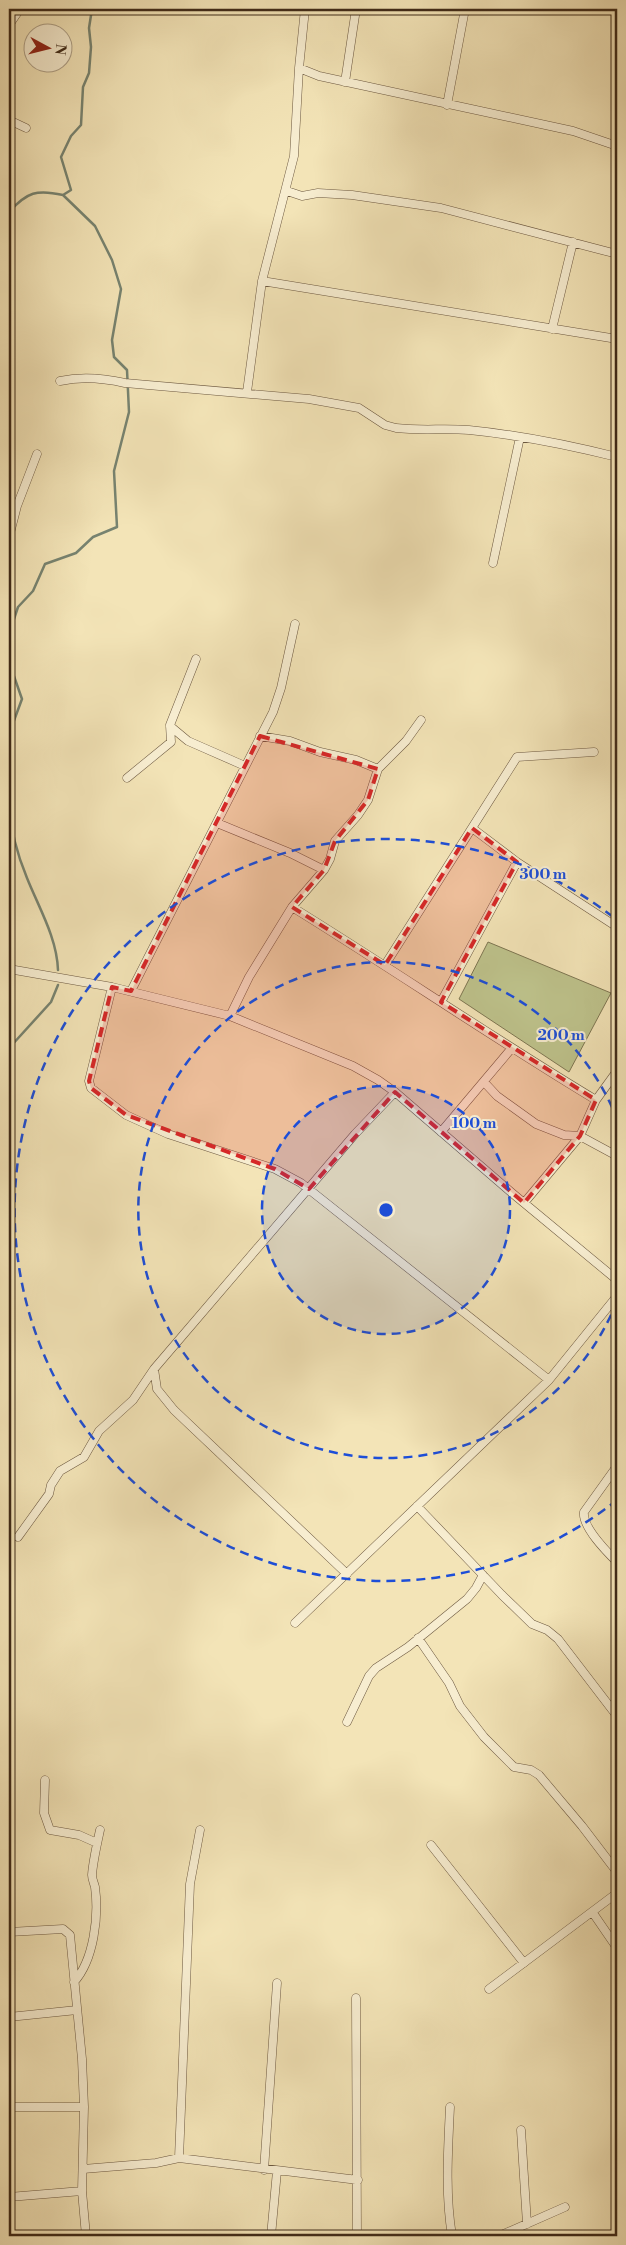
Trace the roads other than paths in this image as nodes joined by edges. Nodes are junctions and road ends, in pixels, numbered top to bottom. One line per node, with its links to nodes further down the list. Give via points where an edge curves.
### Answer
1 (20, 9): 5 (street)
2 (305, 9): 6 (street)
3 (356, 9): 7 (street)
4 (465, 9): 8 (street)
5 (9, 25)
6 (299, 68): 7 (street); 12 (street, via 294,156)
7 (345, 82): 8 (street)
8 (447, 105): 11 (street, via 573,131)
9 (9, 120): 10 (street)
10 (26, 128)
11 (617, 146)
12 (286, 191): 13 (street, via 302,196 318,193 352,195 441,208); 15 (street)
13 (573, 242): 14 (street); 16 (street)
14 (617, 254)
15 (262, 280): 16 (street); 19 (street)
16 (552, 329): 17 (street)
17 (617, 339)
18 (60, 381): 19 (street, via 108,379 125,384)
19 (247, 392): 20 (street, via 309,398 359,408 385,425 396,428 468,430)
20 (520, 437): 22 (street); 24 (street)
21 (37, 454): 23 (street, via 16,506)
22 (617, 457)
23 (9, 537)
24 (493, 563)
25 (295, 624): 29 (street, via 278,700)
26 (196, 659): 28 (street)
27 (421, 720): 32 (street, via 406,741)
28 (170, 725): 31 (street, via 188,741); 33 (street, via 171,742)
29 (260, 736): 31 (street); 32 (street, via 290,741)
30 (594, 752): 35 (street, via 517,757)
31 (245, 766): 34 (street)
32 (378, 769): 37 (street, via 368,800 335,840)
33 (127, 778)
34 (217, 823): 37 (street); 43 (street)
35 (472, 828): 36 (street); 40 (street)
36 (517, 862): 39 (street); 44 (street)
37 (324, 870): 38 (street)
38 (292, 907): 40 (street); 45 (street, via 249,977)
39 (617, 927)
40 (385, 965): 44 (street)
41 (9, 969): 42 (street)
42 (112, 987): 43 (street); 54 (street, via 89,1081 91,1088 126,1115 168,1134 275,1169)
43 (131, 991): 45 (street)
44 (441, 1002): 46 (street)
45 (230, 1016): 49 (street, via 353,1066)
46 (511, 1049): 48 (street); 50 (street)
47 (617, 1071): 50 (street)
48 (484, 1082): 51 (street); 52 (street, via 536,1124 564,1135)
49 (395, 1092): 51 (street); 54 (street)
50 (596, 1100): 52 (street)
51 (441, 1132): 55 (street)
52 (580, 1136): 53 (street); 55 (street)
53 (617, 1156)
54 (309, 1189): 58 (street); 59 (street)
55 (524, 1203): 56 (street)
56 (617, 1280)
57 (617, 1296): 59 (street)
58 (154, 1369): 60 (street); 61 (street)
59 (549, 1380): 63 (street)
60 (142, 1388): 61 (street); 64 (street, via 99,1431 84,1457 60,1471 50,1485 49,1494)
61 (157, 1389): 66 (street, via 174,1410)
62 (617, 1466): 65 (street, via 583,1517)
63 (418, 1506): 66 (street); 67 (street)
64 (18, 1537)
65 (617, 1562)
66 (347, 1574): 68 (street)
67 (483, 1575): 69 (street, via 467,1599); 70 (street, via 532,1624 558,1638)
68 (295, 1624)
69 (418, 1638): 71 (street, via 369,1676); 77 (street, via 460,1706 484,1737 514,1767 539,1775)
70 (617, 1716)
71 (347, 1722)
72 (45, 1780): 75 (street, via 44,1813 50,1830 79,1835)
73 (100, 1830): 75 (street)
74 (200, 1830): 93 (street, via 190,1884)
75 (97, 1843): 83 (street, via 92,1877 95,1887 93,1937 89,1959)
76 (431, 1844): 82 (street)
77 (617, 1872)
78 (617, 1893): 79 (street)
79 (593, 1913): 81 (street); 82 (street)
80 (9, 1932): 83 (street, via 67,1931)
81 (617, 1948)
82 (524, 1963): 85 (street)
83 (74, 1982): 87 (street)
84 (277, 1983): 95 (street)
85 (489, 1990)
86 (356, 1998): 97 (street)
87 (77, 2010): 88 (street); 90 (street)
88 (9, 2016)
89 (9, 2107): 90 (street)
90 (84, 2107): 94 (street)
91 (450, 2107): 105 (street, via 446,2169)
92 (521, 2130): 101 (street)
93 (179, 2158): 94 (street); 95 (street)
94 (84, 2169): 98 (street)
95 (264, 2170): 96 (street)
96 (277, 2171): 97 (street); 103 (street)
97 (358, 2180): 104 (street)
98 (82, 2191): 99 (street); 102 (street)
99 (9, 2197)
100 (565, 2207): 101 (street)
101 (527, 2224): 106 (street)
102 (86, 2236)
103 (271, 2236)
104 (357, 2236)
105 (452, 2236)
106 (503, 2236)

